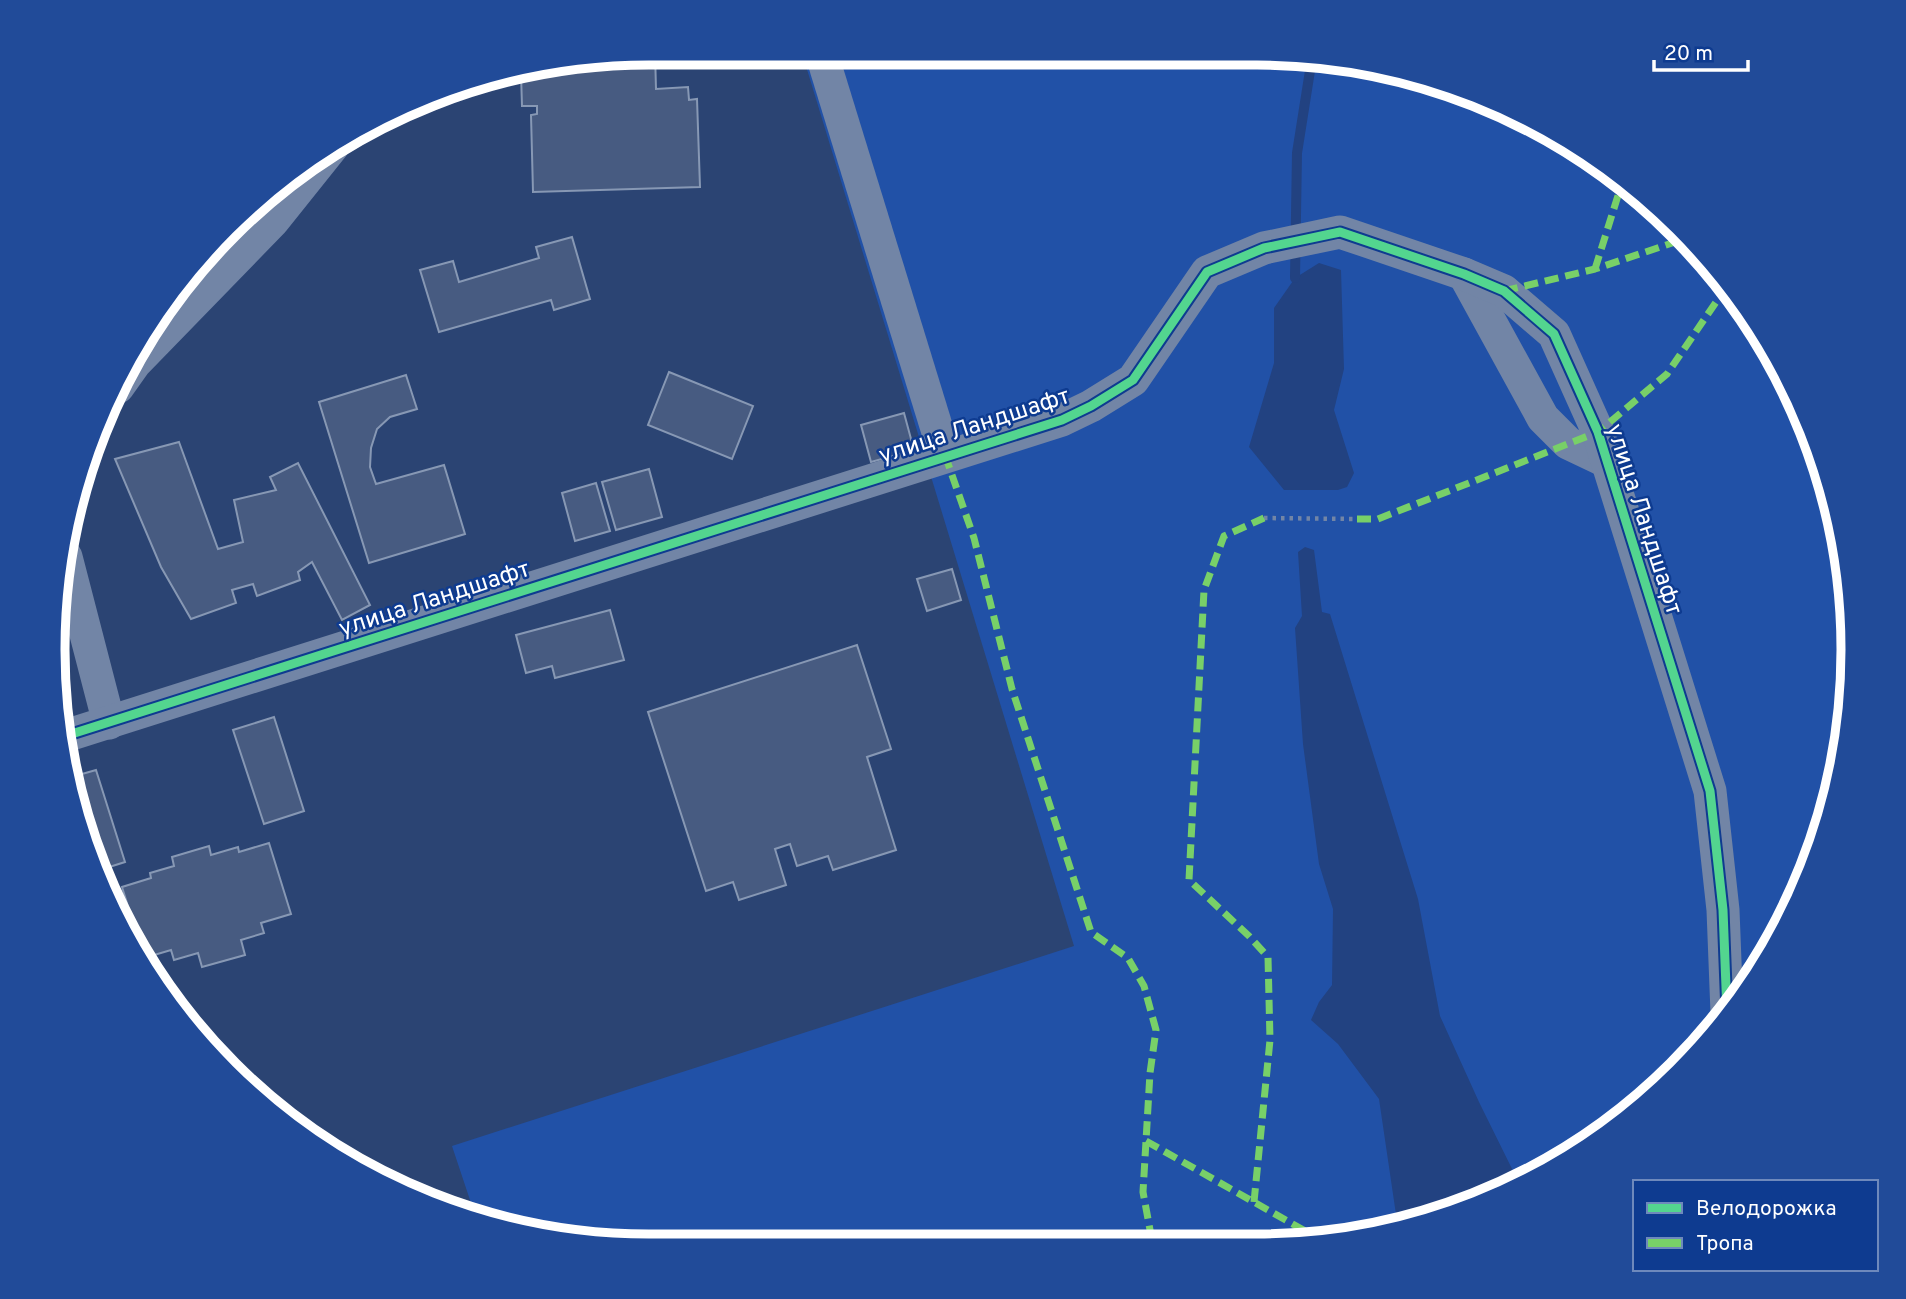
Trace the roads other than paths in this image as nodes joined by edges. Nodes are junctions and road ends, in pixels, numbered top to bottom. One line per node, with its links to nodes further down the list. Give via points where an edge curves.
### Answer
1 (825, 65): 5 (street)
2 (310, 174): 4 (street, via 273,221)
3 (1464, 274): 5 (street, улица Ландшафт, via 1340,232 1264,248 1207,272 1133,380 1062,420); 6 (street, улица Ландшафт, via 1543,418 1568,443); 6 (street, улица Ландшафт, via 1504,291 1554,334)
4 (147, 351)
5 (945, 455): 8 (street, улица Ландшафт)
6 (1608, 462): 10 (street, улица Ландшафт, via 1710,791 1723,910)
7 (70, 573): 8 (street)
8 (108, 723): 9 (street, улица Ландшафт)
9 (71, 734)
10 (1726, 996)

